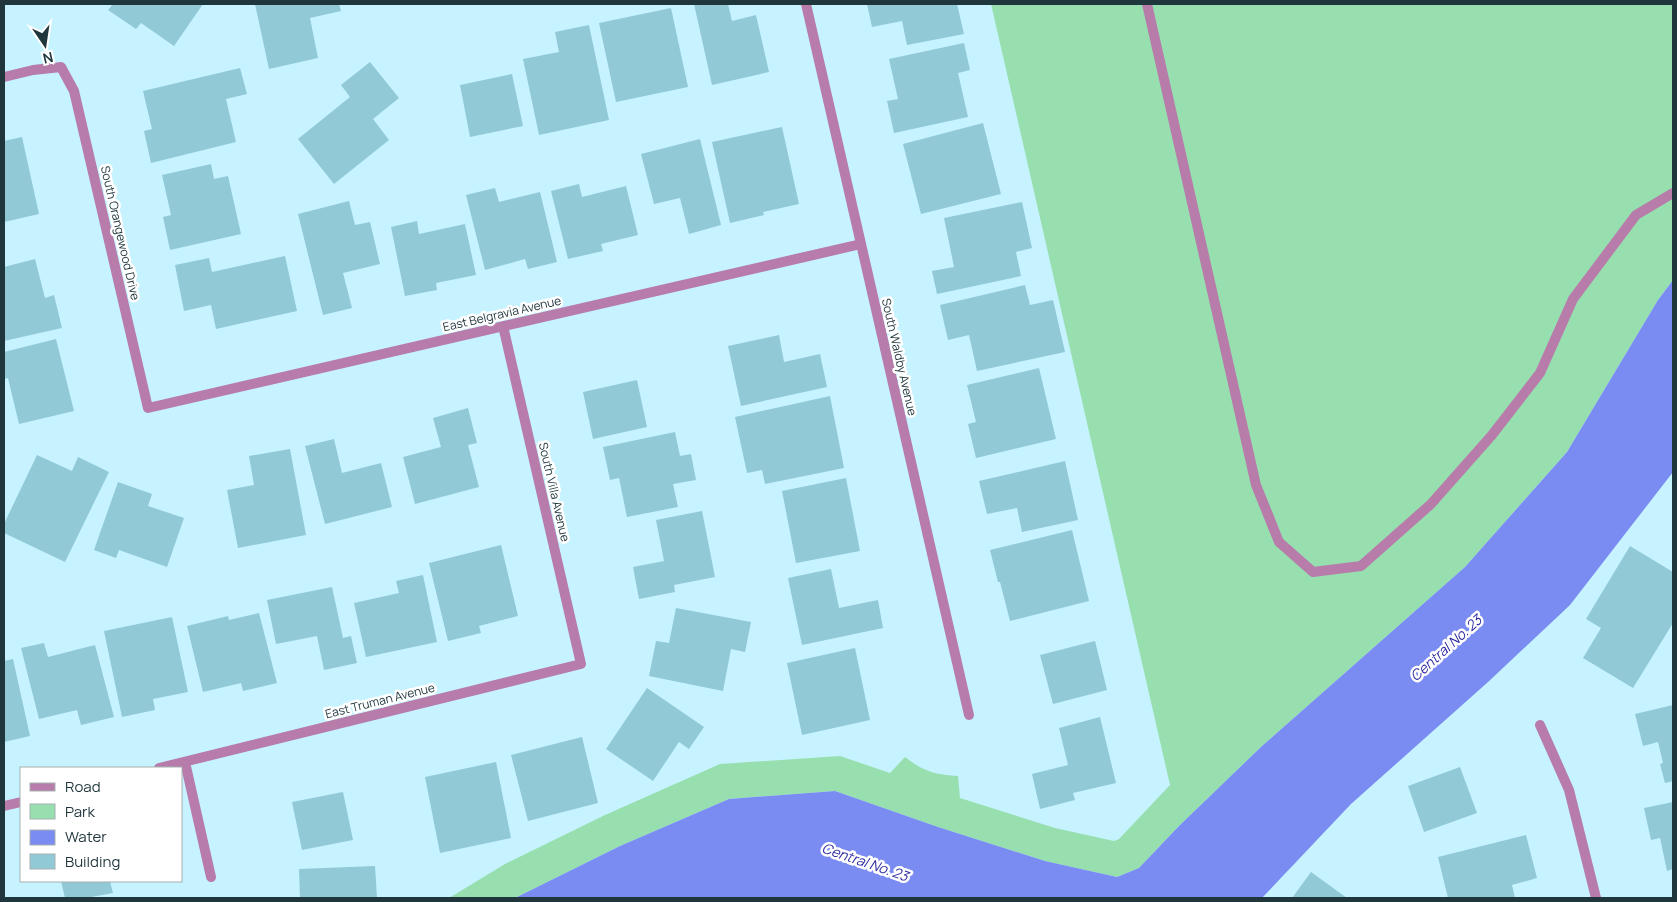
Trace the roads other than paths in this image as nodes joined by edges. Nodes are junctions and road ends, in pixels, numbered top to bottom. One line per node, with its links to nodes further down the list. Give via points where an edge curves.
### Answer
1 (806, 4): 5 (street, South Waldby Avenue)
2 (1147, 4): 4 (street, via 1256,485 1279,542 1313,572 1361,566 1431,504 1540,374 1573,298 1636,215)
3 (4, 77): 7 (street, South Orangewood Drive, via 61,67 74,90)
4 (1673, 193)
5 (861, 244): 6 (street, East Belgravia Avenue); 9 (street, South Waldby Avenue)
6 (503, 326): 7 (street, East Belgravia Avenue); 8 (street, South Villa Avenue)
7 (148, 408)
8 (581, 664): 11 (street, East Truman Avenue)
9 (969, 715)
10 (1540, 725): 16 (street, via 1569,790)
11 (185, 762): 12 (street, East Truman Avenue); 15 (street)
12 (163, 767)
13 (20, 802): 14 (street)
14 (4, 806)
15 (211, 877)
16 (1596, 898)

